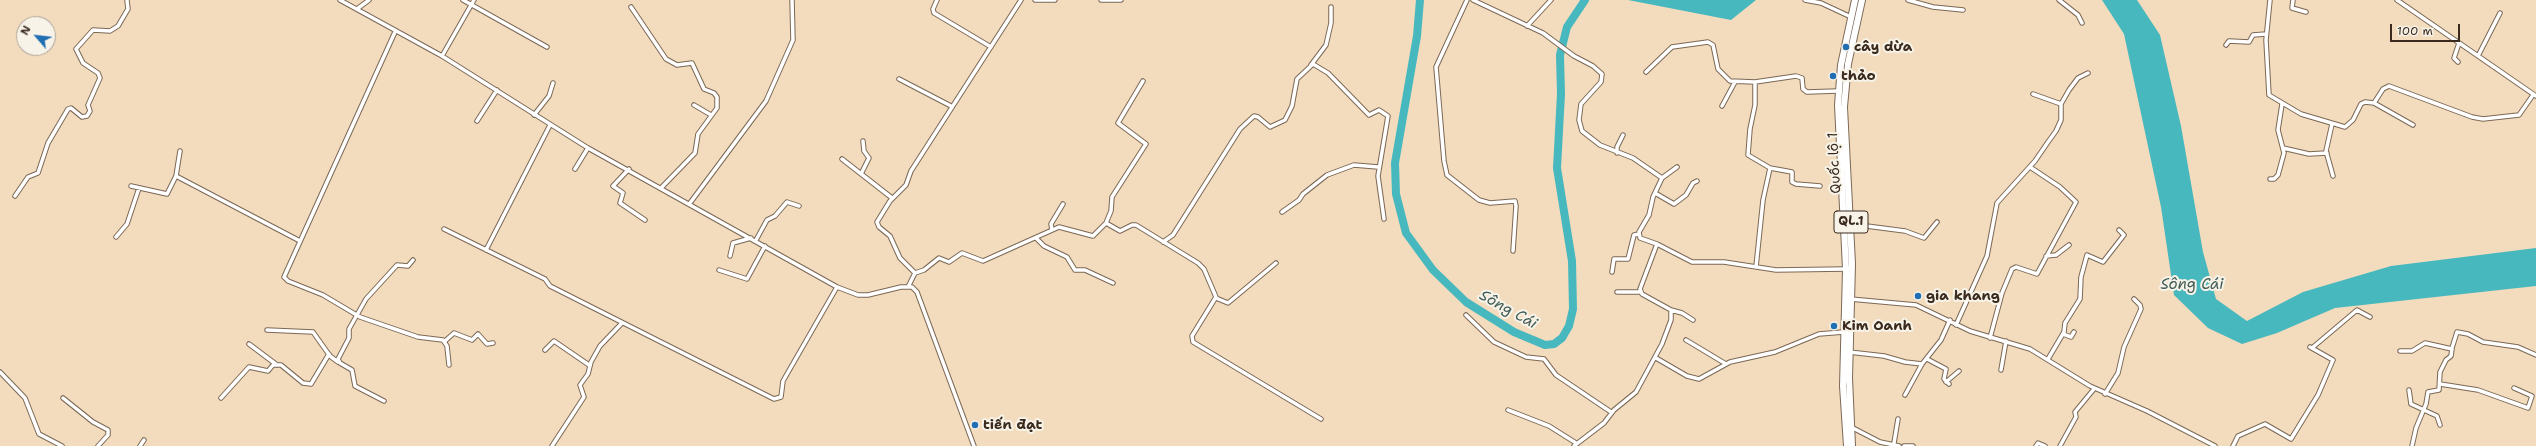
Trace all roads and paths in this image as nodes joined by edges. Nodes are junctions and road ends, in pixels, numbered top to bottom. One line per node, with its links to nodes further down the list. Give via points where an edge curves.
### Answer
1 (127, 0): 92 (street, via 128,9 118,26 110,31 93,30 76,49 83,63 98,73 100,78 88,105 90,111 87,116 82,117 71,108 68,109 48,143 38,173 28,177)
2 (340, 0): 27 (street)
3 (369, 0): 27 (street)
4 (463, 0): 24 (street)
5 (474, 0): 24 (street)
6 (792, 0): 94 (street, via 793,40 766,101)
7 (937, 0): 39 (street, via 934,13)
8 (1021, 0): 39 (street)
9 (1035, 0): 10 (street)
10 (1054, 0)
11 (1101, 0): 12 (street)
12 (1121, 0)
13 (1467, 0): 117 (street, via 1436,67 1444,161 1447,175 1479,200 1490,203 1515,201)
14 (1473, 0): 33 (street)
15 (1551, 0): 33 (street)
16 (1805, 0): 31 (street, via 1821,3)
17 (1855, 0): 31 (highway, Quốc lộ 1 / QL.1)
18 (1862, 0): 102 (highway, Quốc lộ 1 / QL.1, via 1845,89 1845,136)
19 (1908, 0): 28 (street, via 1933,7)
20 (2059, 0): 32 (street, via 2078,15)
21 (2270, 0): 35 (street)
22 (2293, 0): 29 (street, via 2292,8)
23 (2397, 0): 36 (street)
24 (471, 5): 38 (street); 40 (street)
25 (631, 7): 62 (street, via 666,59 677,65 692,63 704,89 717,95 717,108)
26 (1330, 7): 43 (street, via 1331,23 1325,47)
27 (356, 9): 34 (street)
28 (1963, 10)
29 (2306, 12)
30 (2500, 14): 41 (street)
31 (1851, 17): 52 (highway, Quốc lộ 1 / QL.1)
32 (2082, 23)
33 (1527, 26): 72 (street, via 1543,33 1574,56 1596,68 1603,77 1581,104 1581,129 1600,145)
34 (395, 32): 40 (street); 111 (street)
35 (2266, 34): 37 (street, via 2253,35 2249,42 2229,41); 57 (street, via 2269,95)
36 (2459, 42): 41 (street); 42 (street, via 2454,58)
37 (2226, 45)
38 (547, 47)
39 (990, 47): 59 (street)
40 (442, 56): 51 (street)
41 (2478, 56): 54 (street)
42 (2458, 62)
43 (1311, 65): 75 (street, via 1328,73 1368,115 1379,110 1387,115); 112 (street, via 1297,79 1292,106 1285,120 1272,127 1266,126 1256,116 1246,122 1225,150 1172,235)
44 (1646, 72): 48 (street, via 1672,47 1708,42 1713,45 1718,69 1726,78)
45 (2088, 73): 56 (street, via 2074,81)
46 (899, 79): 59 (street)
47 (1143, 81): 101 (street, via 1118,123 1146,144 1112,197 1111,211)
48 (1736, 82): 49 (street); 60 (street)
49 (1755, 82): 52 (street, via 1772,78 1799,77 1803,79 1803,89 1807,92); 78 (street, via 1755,104 1748,155)
50 (553, 83): 61 (street, via 549,96)
51 (497, 90): 61 (street); 63 (street)
52 (1838, 91): 123 (highway, Quốc lộ 1 / QL.1)
53 (2033, 94): 56 (street)
54 (2535, 95): 55 (street, via 2519,115 2492,119 2472,117 2389,86 2383,89)
55 (2374, 103): 64 (street, via 2361,104 2353,120 2345,127); 65 (street)
56 (2061, 104): 77 (street, via 2056,131)
57 (2282, 104): 64 (street, via 2301,114); 70 (street, via 2278,130)
58 (694, 105): 62 (street)
59 (951, 106): 93 (street, via 911,170 906,185)
60 (1722, 106)
61 (534, 115): 66 (street)
62 (711, 115): 89 (street, via 698,134 695,153)
63 (477, 121)
64 (2332, 124): 73 (street)
65 (2413, 124)
66 (550, 125): 69 (street); 116 (street)
67 (1623, 136): 72 (street)
68 (863, 140): 81 (street, via 864,151 869,158)
69 (588, 148): 79 (street); 80 (street)
70 (2282, 148): 73 (street, via 2309,154); 85 (street, via 2284,153 2279,174)
71 (180, 151): 82 (street)
72 (1617, 153): 84 (street, via 1633,158)
73 (2327, 153): 83 (street)
74 (842, 159): 81 (street)
75 (1378, 167): 97 (street, via 1354,165 1332,173); 98 (street)
76 (1677, 167): 84 (street)
77 (2030, 167): 119 (street, via 2060,187 2076,202); 142 (street, via 1997,203 1987,256)
78 (1770, 168): 88 (street, via 1792,172 1792,182 1796,184); 122 (street, via 1763,200)
79 (575, 169)
80 (629, 169): 89 (street); 99 (street, via 613,186 622,193 620,203)
81 (861, 174): 93 (street)
82 (176, 176): 90 (street, via 167,194); 111 (street)
83 (2333, 176)
84 (1662, 178): 91 (street)
85 (2270, 179)
86 (1697, 181): 91 (street, via 1686,195 1674,204)
87 (131, 186): 90 (street)
88 (1820, 186)
89 (662, 187): 94 (street)
90 (139, 188): 107 (street, via 127,224)
91 (1655, 193): 106 (street, via 1649,215)
92 (15, 196)
93 (892, 198): 126 (street, via 877,224 890,236 900,258)
94 (690, 203): 108 (street)
95 (1063, 204): 104 (street, via 1051,224)
96 (799, 206): 110 (street, via 787,202 775,216 767,220)
97 (1282, 212)
98 (1384, 219)
99 (645, 220)
100 (1937, 222): 102 (street, via 1924,238 1905,231)
101 (1106, 223): 104 (street, via 1093,236 1062,227); 112 (street, via 1120,231 1132,225 1136,226)
102 (1851, 224): 133 (highway, Quốc lộ 1 / QL.1)
103 (444, 229): 116 (street)
104 (1052, 230): 109 (street)
105 (2119, 230): 146 (street, via 2124,235 2104,262 2087,255 2081,277 2080,299 2065,323)
106 (1639, 234): 113 (street, via 1643,240); 125 (street, via 1634,235 1628,258 1614,259)
107 (116, 237)
108 (751, 238): 110 (street); 118 (street, via 733,243)
109 (1036, 238): 126 (street, via 983,261 962,253 950,262 939,258 924,270); 127 (street, via 1044,246 1067,257 1075,270 1085,270)
110 (756, 240): 115 (street)
111 (300, 241): 136 (street, via 285,272 286,280 323,295)
112 (1163, 242): 132 (street, via 1202,267)
113 (1657, 244): 122 (street, via 1688,262 1724,262); 131 (street, via 1640,286)
114 (2069, 245): 119 (street, via 2056,255)
115 (765, 246): 124 (street, via 747,279); 128 (street)
116 (486, 250): 141 (street, via 545,279 550,286)
117 (1513, 251)
118 (730, 256)
119 (2046, 256): 147 (street, via 2036,274 2016,267 2012,269 2002,293)
120 (413, 260): 136 (street, via 408,266 397,266 366,299)
121 (1276, 263): 132 (street, via 1228,303)
122 (1756, 268): 123 (street)
123 (1846, 269): 133 (highway, Quốc lộ 1 / QL.1)
124 (719, 270)
125 (1612, 272)
126 (915, 273): 129 (street)
127 (1113, 283)
128 (837, 287): 129 (street, via 858,295 868,295); 141 (street, via 783,381 782,394 777,399)
129 (908, 287): 194 (street, via 917,292)
130 (1617, 292): 131 (street)
131 (1640, 292): 135 (street)
132 (1216, 298): 183 (street, via 1192,336 1192,341)
133 (1848, 299): 140 (street, via 1916,305); 144 (highway, Quốc lộ 1 / QL.1); 156 (highway, Quốc lộ 1 / QL.1)
134 (2134, 299): 175 (street, via 2141,309 2124,348 2118,373)
135 (1672, 310): 139 (street); 159 (street, via 1670,325)
136 (356, 315): 149 (street, via 418,336); 162 (street)
137 (1466, 316): 182 (street, via 1494,342 1526,357 1544,359 1556,374)
138 (2370, 317): 204 (street, via 2357,310 2311,348 2333,360 2318,395 2291,439 2265,424 2238,436)
139 (1693, 320)
140 (1950, 320): 142 (street); 160 (street, via 1941,340)
141 (622, 323): 167 (street, via 600,346)
142 (1956, 325): 147 (street)
143 (266, 330): 157 (street, via 313,332)
144 (1844, 332): 163 (street, via 1819,334 1775,352); 195 (highway, Quốc lộ 1 / QL.1, via 1843,395)
145 (2074, 332): 146 (street, via 2071,337)
146 (2063, 334): 161 (street)
147 (1990, 338): 150 (street)
148 (1686, 340): 163 (street)
149 (445, 341): 151 (street, via 454,333 472,340 478,334 487,344); 166 (street)
150 (2006, 341): 161 (street, via 2030,349); 168 (street)
151 (492, 343)
152 (249, 344): 165 (street)
153 (2452, 348): 155 (street, via 2425,343 2412,351); 158 (street, via 2457,332 2468,334 2483,342 2518,347); 171 (street, via 2451,356 2444,362 2439,375)
154 (545, 350): 167 (street, via 554,341)
155 (2400, 351)
156 (1849, 352): 164 (street); 186 (highway, Quốc lộ 1 / QL.1)
157 (328, 354): 162 (street); 165 (street, via 309,384 301,382 282,365)
158 (2536, 355)
159 (1656, 358): 163 (street, via 1694,379 1705,377); 182 (street, via 1638,389)
160 (1927, 359): 164 (street); 169 (street, via 1946,369 1944,379 1948,383)
161 (2048, 359): 172 (street)
162 (338, 362): 179 (street, via 352,370 355,386)
163 (1726, 364)
164 (1922, 364): 176 (street)
165 (277, 365): 178 (street, via 268,371 247,367)
166 (449, 365)
167 (589, 365): 193 (street, via 588,374 580,385 584,397)
168 (2001, 370)
169 (1959, 371)
170 (0, 372): 190 (street, via 25,398 40,434)
171 (2440, 384): 173 (street, via 2478,390 2528,408 2532,396); 180 (street, via 2438,392 2428,391)
172 (2094, 388): 175 (street); 202 (street, via 2075,412 2076,417)
173 (2514, 388)
174 (2409, 390): 180 (street, via 2412,404)
175 (2105, 394): 203 (street, via 2147,411)
176 (1905, 395)
177 (63, 398): 191 (street, via 93,422 108,430 106,437)
178 (221, 398)
179 (384, 401)
180 (2424, 409): 185 (street, via 2438,416); 205 (street)
181 (1508, 410): 189 (street, via 1549,426)
182 (1611, 412): 189 (street, via 1604,423)
183 (1321, 419)
184 (1898, 419): 188 (street)
185 (2440, 425)
186 (1851, 427): 188 (street, via 1880,442); 196 (highway, Quốc lộ 1 / QL.1)
187 (144, 440): 192 (street)
188 (1894, 443): 197 (street)
189 (1575, 445)
190 (62, 446)
191 (98, 446)
192 (140, 446)
193 (552, 446)
194 (974, 446)
195 (1847, 446)
196 (1852, 446)
197 (1899, 446)
198 (1904, 446): 199 (street)
199 (1913, 446)
200 (2036, 446): 201 (street, via 2038,443)
201 (2045, 446)
202 (2060, 446)
203 (2216, 446)
204 (2233, 446)
205 (2412, 446)

